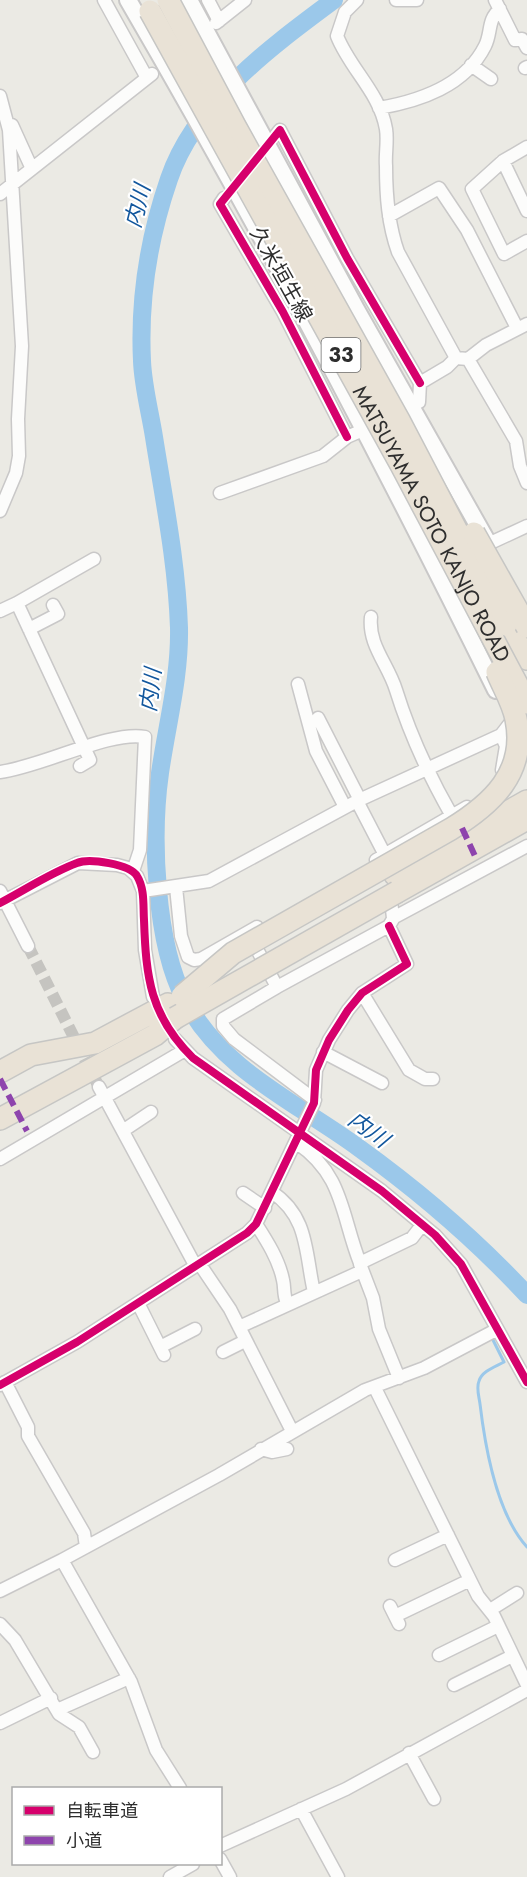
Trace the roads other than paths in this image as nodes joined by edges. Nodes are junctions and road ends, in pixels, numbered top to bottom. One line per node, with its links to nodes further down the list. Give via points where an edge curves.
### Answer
1 (104, 0): 22 (street, via 149,76)
2 (128, 0): 33 (main road, 久米垣生線)
3 (189, 0): 32 (main road)
4 (208, 0): 5 (street, via 218,22)
5 (245, 0)
6 (357, 0): 15 (street, via 345,12 337,36)
7 (396, 0): 8 (street)
8 (417, 0)
9 (151, 3): 32 (highway, MATSUYAMA SOTO KANJO ROAD / 33, bridge, via 235,126); 35 (highway, MATSUYAMA SOTO KANJO ROAD / 33, bridge)
10 (498, 4): 11 (street, via 515,39 522,39); 12 (street, via 485,46)
11 (527, 48)
12 (471, 65): 13 (street); 15 (street, via 425,98)
13 (491, 80)
14 (0, 96): 16 (street)
15 (379, 108): 27 (street, via 386,129)
16 (6, 114): 21 (street); 22 (street)
17 (276, 135): 31 (street, via 280,130 347,258)
18 (0, 146): 21 (street)
19 (527, 147): 20 (street)
20 (503, 161): 26 (street); 28 (street, via 472,189 504,254)
21 (12, 166): 23 (street)
22 (32, 170): 23 (street)
23 (12, 184): 24 (street); 38 (street, via 22,346 19,456)
24 (0, 195)
25 (224, 198): 34 (street, via 220,204 283,312)
26 (527, 211)
27 (389, 216): 29 (street, via 439,188); 30 (street, via 398,252)
28 (527, 241)
29 (522, 326): 30 (street)
30 (462, 359): 31 (street); 36 (street, via 516,441)
31 (420, 383): 32 (street, via 419,402)
32 (405, 413): 33 (main road); 40 (main road); 48 (highway, MATSUYAMA SOTO KANJO ROAD / 33, bridge)
33 (363, 430): 34 (street); 49 (main road, 久米垣生線)
34 (347, 437): 37 (street, via 323,456)
35 (401, 465): 53 (highway, MATSUYAMA SOTO KANJO ROAD / 33, bridge); 79 (highway, bridge, via 489,651 516,718 517,751 510,771 498,794 477,814 233,953)
36 (527, 483)
37 (220, 493)
38 (0, 511)
39 (527, 526): 40 (street)
40 (488, 544): 42 (main road)
41 (94, 559): 43 (street)
42 (518, 597): 46 (main road); 49 (main road)
43 (17, 603): 45 (street); 50 (street)
44 (53, 605): 50 (street, via 58,614)
45 (0, 611)
46 (527, 613)
47 (372, 617): 59 (street, via 370,629 375,646 396,688 409,734)
48 (517, 626): 51 (highway, 33)
49 (465, 627): 55 (main road, 久米垣生線)
50 (29, 629): 56 (street)
51 (527, 659)
52 (298, 684): 63 (street, via 316,751)
53 (527, 703)
54 (318, 718): 61 (street)
55 (506, 728): 57 (main road, 久米垣生線); 59 (street); 64 (street, via 506,751 497,784)
56 (83, 749): 58 (street, via 90,760); 60 (street); 69 (street, via 126,735 145,737 140,850)
57 (527, 752)
58 (80, 766)
59 (426, 770): 61 (street); 64 (street)
60 (0, 772)
61 (358, 800): 63 (street); 68 (street)
62 (527, 801): 70 (highway)
63 (345, 807): 71 (street, via 210,881)
64 (452, 816): 68 (street)
65 (527, 819): 70 (highway)
66 (527, 835): 79 (highway)
67 (527, 846): 74 (street)
68 (385, 855): 74 (street); 75 (street)
69 (133, 871): 72 (street); 73 (street, via 83,861)
70 (396, 884): 79 (highway, bridge)
71 (174, 887): 72 (street); 75 (street, via 188,957 201,959)
72 (145, 890): 79 (street, via 145,950)
73 (2, 898): 76 (street)
74 (391, 922): 77 (street); 78 (street, via 407,964)
75 (248, 933): 77 (street)
76 (28, 946)
77 (277, 987): 86 (street, via 223,1019 223,1026 234,1039)
78 (362, 993): 81 (street); 83 (street, via 409,1070)
79 (170, 1017): 80 (street); 82 (highway, via 95,1044 32,1055); 88 (highway)
80 (185, 1050): 85 (street); 90 (street)
81 (322, 1052): 84 (street); 86 (street, via 316,1070)
82 (0, 1072)
83 (433, 1079)
84 (382, 1083)
85 (102, 1092): 89 (street); 91 (street)
86 (314, 1101): 90 (street)
87 (151, 1112): 89 (street)
88 (0, 1119)
89 (124, 1130): 97 (street)
90 (300, 1136): 92 (street); 96 (street, via 356,1172); 98 (street, via 337,1190)
91 (0, 1159)
92 (272, 1192): 94 (street); 99 (street, via 283,1200 304,1230 304,1250)
93 (243, 1193): 94 (street)
94 (265, 1208): 95 (street)
95 (256, 1224): 97 (street); 100 (street, via 275,1258)
96 (422, 1225): 98 (street, via 412,1238); 104 (street, via 461,1264)
97 (197, 1264): 101 (street); 102 (street, via 225,1300)
98 (361, 1267): 99 (street); 107 (street, via 379,1329)
99 (314, 1292): 100 (street)
100 (287, 1303): 102 (street)
101 (138, 1304): 103 (street, via 162,1351); 109 (street)
102 (239, 1327): 105 (street)
103 (195, 1329)
104 (496, 1330): 107 (street); 108 (street)
105 (245, 1341): 106 (street); 111 (street)
106 (223, 1352)
107 (399, 1378): 110 (street)
108 (527, 1382)
109 (2, 1384): 115 (street, via 84,1533)
110 (375, 1388): 111 (street); 114 (street)
111 (292, 1431): 112 (street)
112 (261, 1449): 113 (street); 115 (street)
113 (287, 1449)
114 (448, 1535): 117 (street); 118 (street)
115 (86, 1547): 116 (street)
116 (62, 1560): 119 (street); 127 (street)
117 (395, 1560)
118 (470, 1580): 121 (street); 122 (street)
119 (0, 1591)
120 (517, 1593): 121 (street)
121 (490, 1610): 124 (street)
122 (395, 1615)
123 (0, 1624): 131 (street, via 15,1640)
124 (498, 1626): 125 (street); 126 (street)
125 (439, 1655)
126 (512, 1656): 128 (street); 129 (street)
127 (129, 1678): 132 (street); 136 (street, via 156,1750)
128 (453, 1685)
129 (527, 1685)
130 (527, 1690): 135 (street)
131 (51, 1698): 132 (street); 133 (street)
132 (57, 1710): 134 (street, via 64,1720 79,1727)
133 (0, 1723)
134 (93, 1752)
135 (409, 1753): 137 (street); 138 (street)
136 (179, 1787)
137 (434, 1799)
138 (301, 1809): 139 (street); 144 (street)
139 (222, 1845)
140 (222, 1863): 143 (street)
141 (190, 1865): 142 (street)
142 (170, 1877)
143 (230, 1877)
144 (338, 1877)

